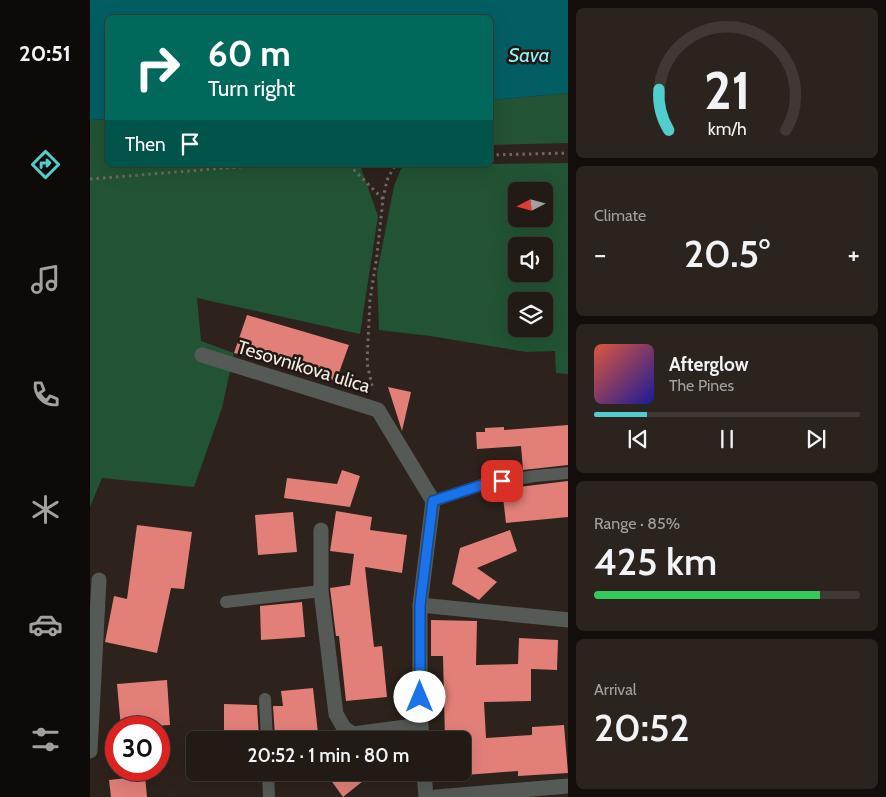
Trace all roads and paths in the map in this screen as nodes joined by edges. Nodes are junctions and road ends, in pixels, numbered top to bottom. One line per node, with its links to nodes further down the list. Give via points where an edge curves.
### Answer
1 (568, 153): 2 (path)
2 (493, 154)
3 (241, 167): 6 (path)
4 (351, 167): 7 (path)
5 (394, 167): 7 (path)
6 (90, 180)
7 (383, 199): 9 (path, via 370,300 367,363)
8 (202, 355): 9 (street, Tesovnikova ulica)
9 (378, 410): 11 (street, Tesovnikova ulica)
10 (568, 472): 11 (lane, via 485,484)
11 (433, 501): 16 (street)
12 (321, 530): 14 (street)
13 (99, 580): 22 (street)
14 (321, 591): 15 (lane); 20 (street, via 336,714)
15 (226, 602)
16 (420, 605): 17 (street); 21 (street)
17 (568, 620)
18 (265, 699): 19 (lane)
19 (266, 731)
20 (348, 731)
21 (421, 731)
22 (90, 751)
23 (268, 781): 26 (lane)
24 (425, 781): 27 (street)
25 (568, 786): 28 (street)
26 (269, 797)
27 (426, 797)
28 (436, 797)

